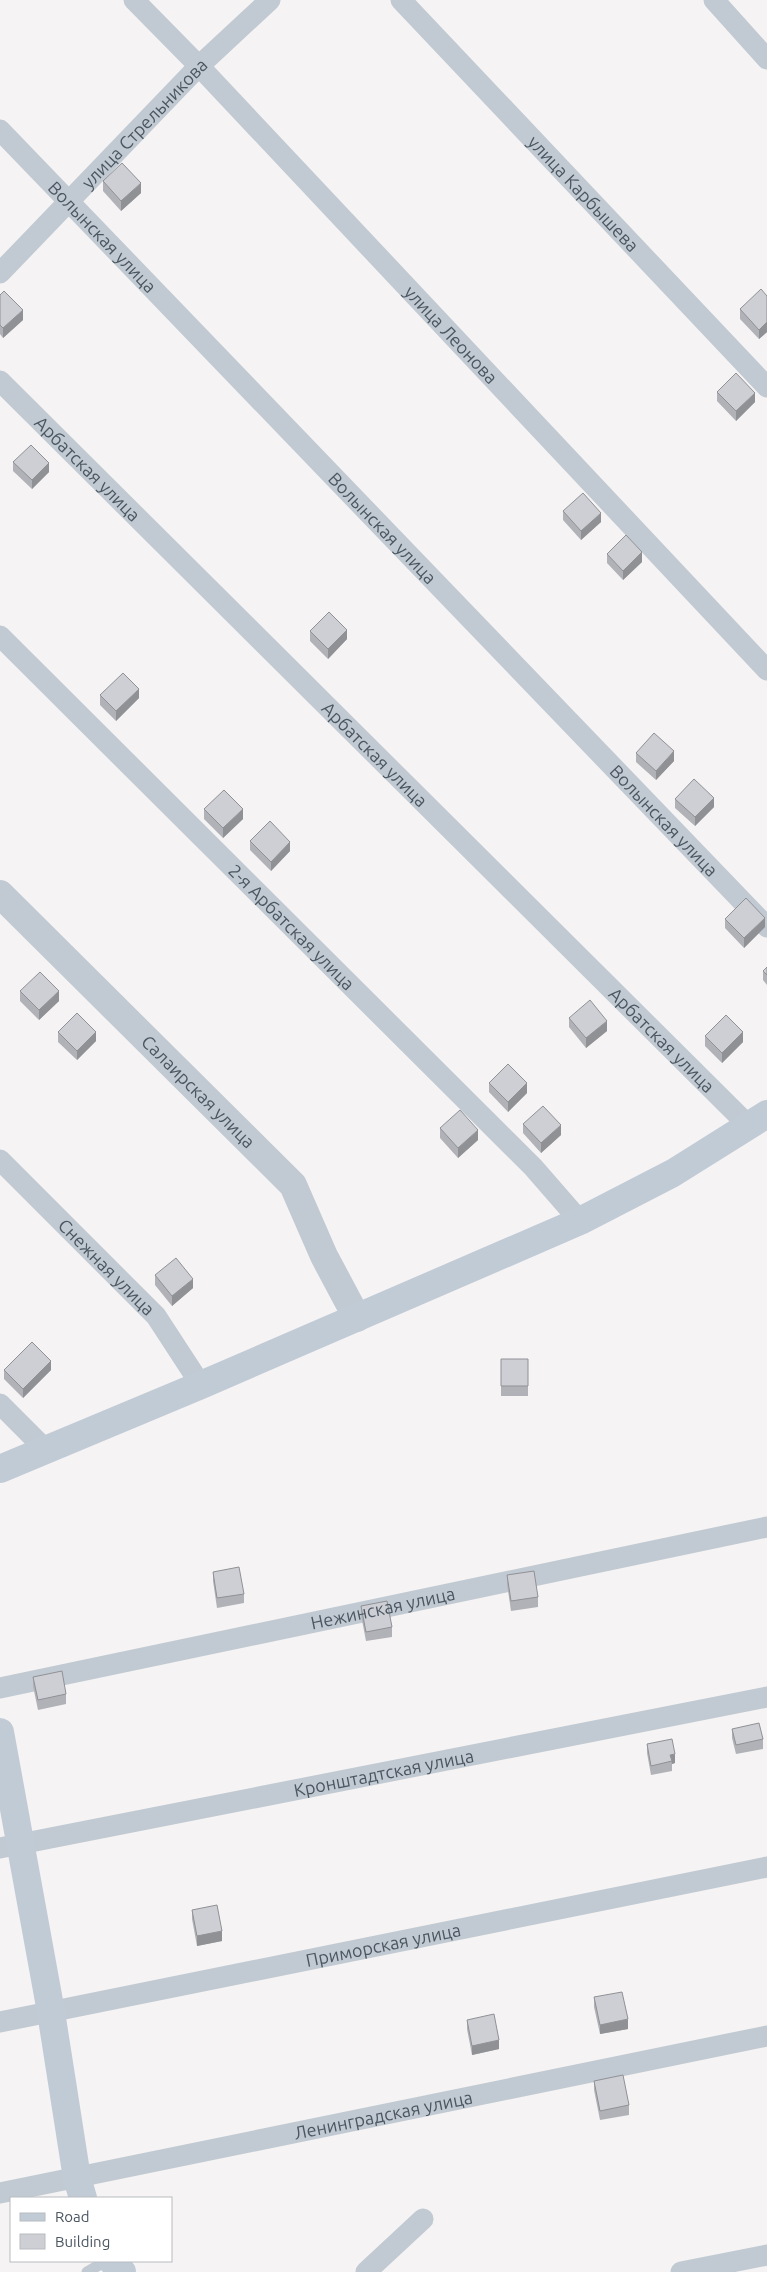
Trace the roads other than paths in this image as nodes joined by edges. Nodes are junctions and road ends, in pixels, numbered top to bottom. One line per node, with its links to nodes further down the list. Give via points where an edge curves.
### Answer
1 (134, 0): 6 (street, улица Леонова)
2 (270, 0): 6 (street, улица Стрельникова)
3 (401, 0): 11 (street, улица Карбышева)
4 (714, 0): 5 (street)
5 (767, 59)
6 (199, 66): 8 (street, улица Стрельникова); 13 (street, улица Леонова)
7 (0, 130): 8 (street, Волынская улица)
8 (70, 203): 9 (street, улица Стрельникова); 15 (street, Волынская улица)
9 (0, 273)
10 (0, 381): 16 (street, Арбатская улица, via 724,1103)
11 (767, 387)
12 (0, 636): 18 (street, 2-я Арбатская улица, via 533,1167)
13 (767, 670)
14 (0, 894): 19 (street, Салаирская улица, via 293,1185 324,1256)
15 (767, 927)
16 (758, 1120): 18 (main road, via 673,1174)
17 (0, 1160): 20 (street, Снежная улица, via 156,1316)
18 (580, 1221): 19 (main road)
19 (357, 1318): 20 (main road)
20 (201, 1385): 22 (main road)
21 (0, 1404): 22 (street)
22 (46, 1450): 23 (main road)
23 (0, 1469)
24 (767, 1527): 25 (street, Нежинская улица)
25 (0, 1688)
26 (767, 1696): 28 (street, Кронштадтская улица)
27 (0, 1732): 28 (main road)
28 (10, 1846): 30 (main road)
29 (767, 1868): 30 (street, Приморская улица)
30 (50, 2012): 31 (street, Приморская улица); 33 (main road)
31 (0, 2022)
32 (767, 2036): 33 (street, Ленинградская улица)
33 (80, 2188): 34 (street, Ленинградская улица)
34 (0, 2193)
35 (423, 2219): 39 (street)
36 (767, 2256): 40 (street)
37 (113, 2264): 38 (lane)
38 (87, 2272)
39 (366, 2272)
40 (681, 2272)

